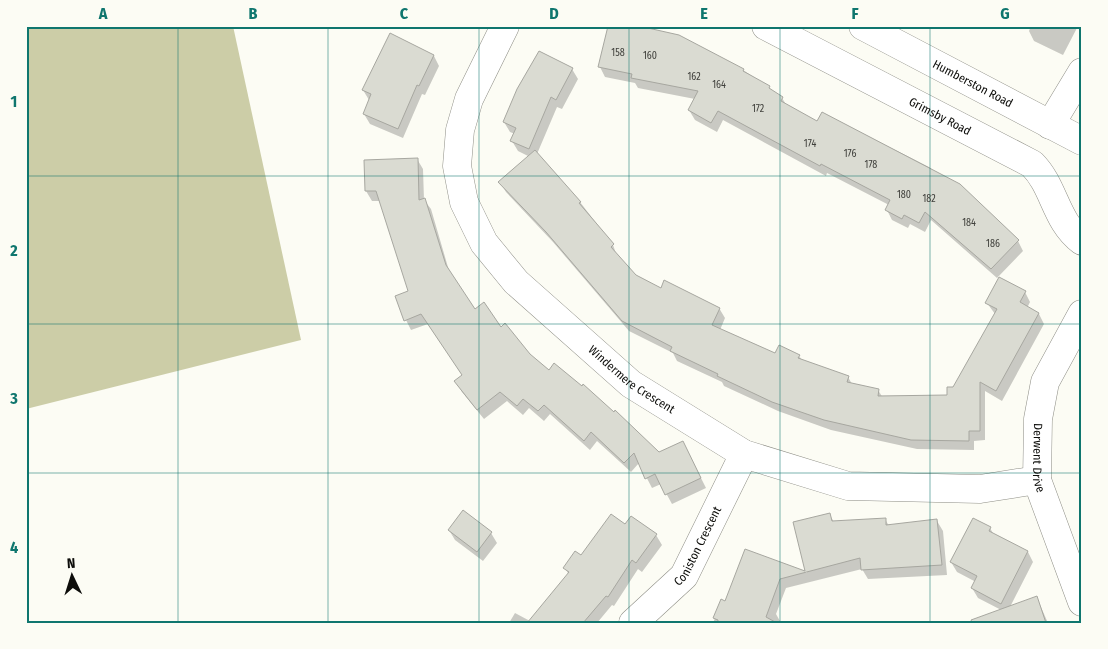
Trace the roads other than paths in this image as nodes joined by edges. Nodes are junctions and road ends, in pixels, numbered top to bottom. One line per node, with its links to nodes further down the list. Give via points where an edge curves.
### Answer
1 (505, 26): 9 (street, Windermere Crescent, via 469,99 460,130 457,166 464,202 484,243 516,282 631,384)
2 (766, 26): 7 (street, Grimsby Road, via 1032,164 1043,175 1061,219)
3 (863, 26): 5 (street, Humberston Road)
4 (1082, 72): 5 (street)
5 (1050, 125): 6 (street, Humberston Road)
6 (1082, 141)
7 (1082, 241)
8 (1082, 314): 10 (street, Derwent Drive, via 1045,382 1038,419)
9 (744, 454): 10 (street, Windermere Crescent, via 848,486 980,489); 12 (street, Coniston Crescent, via 684,576)
10 (1037, 480): 11 (street, Derwent Drive)
11 (1082, 602)
12 (633, 623)

